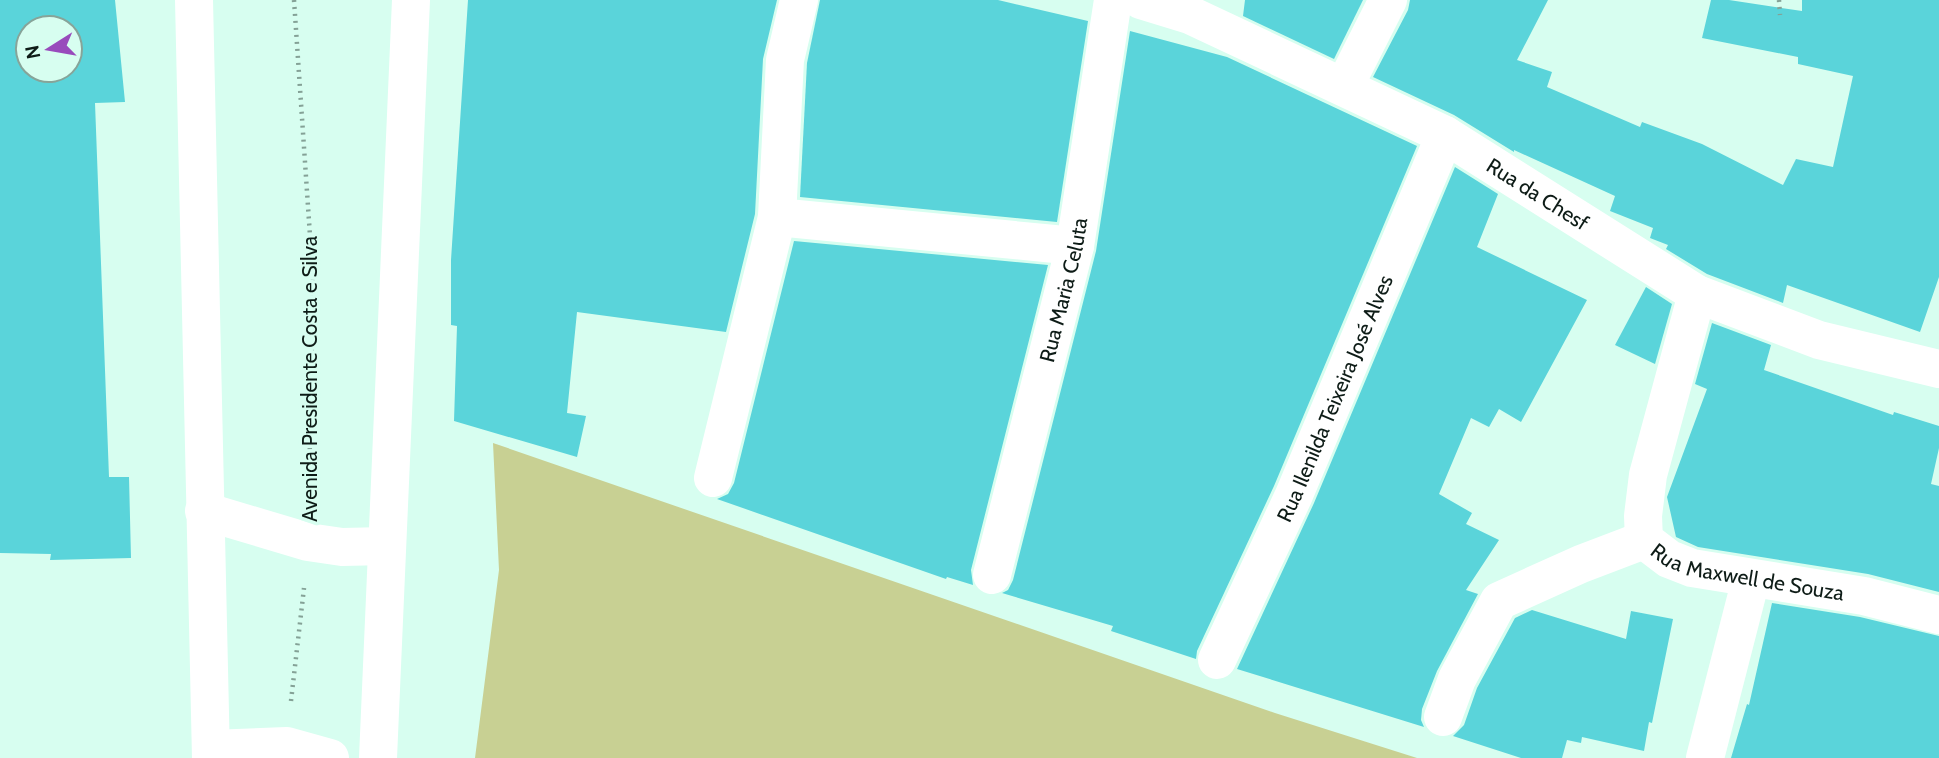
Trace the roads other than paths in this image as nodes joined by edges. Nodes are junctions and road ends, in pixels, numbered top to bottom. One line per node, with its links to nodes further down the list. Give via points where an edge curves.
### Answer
1 (194, 0): 14 (street)
2 (411, 0): 16 (street)
3 (799, 0): 9 (street, via 785,60)
4 (1113, 0): 10 (street, Rua Maria Celuta)
5 (1142, 0): 7 (street, Rua da Chesf, via 1190,15)
6 (1388, 0): 7 (street)
7 (1344, 87): 8 (street, Rua da Chesf)
8 (1445, 135): 11 (street, Rua da Chesf); 20 (street, Rua Ilenilda Teixeira José Alves, via 1294,495)
9 (777, 217): 10 (street); 13 (street)
10 (1075, 246): 17 (street, Rua Maria Celuta)
11 (1697, 293): 12 (street, Rua da Chesf, via 1819,341); 15 (street, Rua Maxwell de Souza, via 1648,475)
12 (1936, 359)
13 (713, 478)
14 (204, 511): 16 (street, via 309,542); 22 (street)
15 (1644, 540): 18 (street, Rua Maxwell de Souza, via 1669,559 1692,568); 21 (street, via 1499,601 1457,679)
16 (386, 546): 24 (street)
17 (992, 575)
18 (1751, 579): 19 (street, Rua Maxwell de Souza, via 1864,596); 25 (street)
19 (1939, 615)
20 (1217, 660)
21 (1443, 717)
22 (211, 753): 23 (street, via 287,746)
23 (330, 758)
24 (379, 758)
25 (1705, 758)

